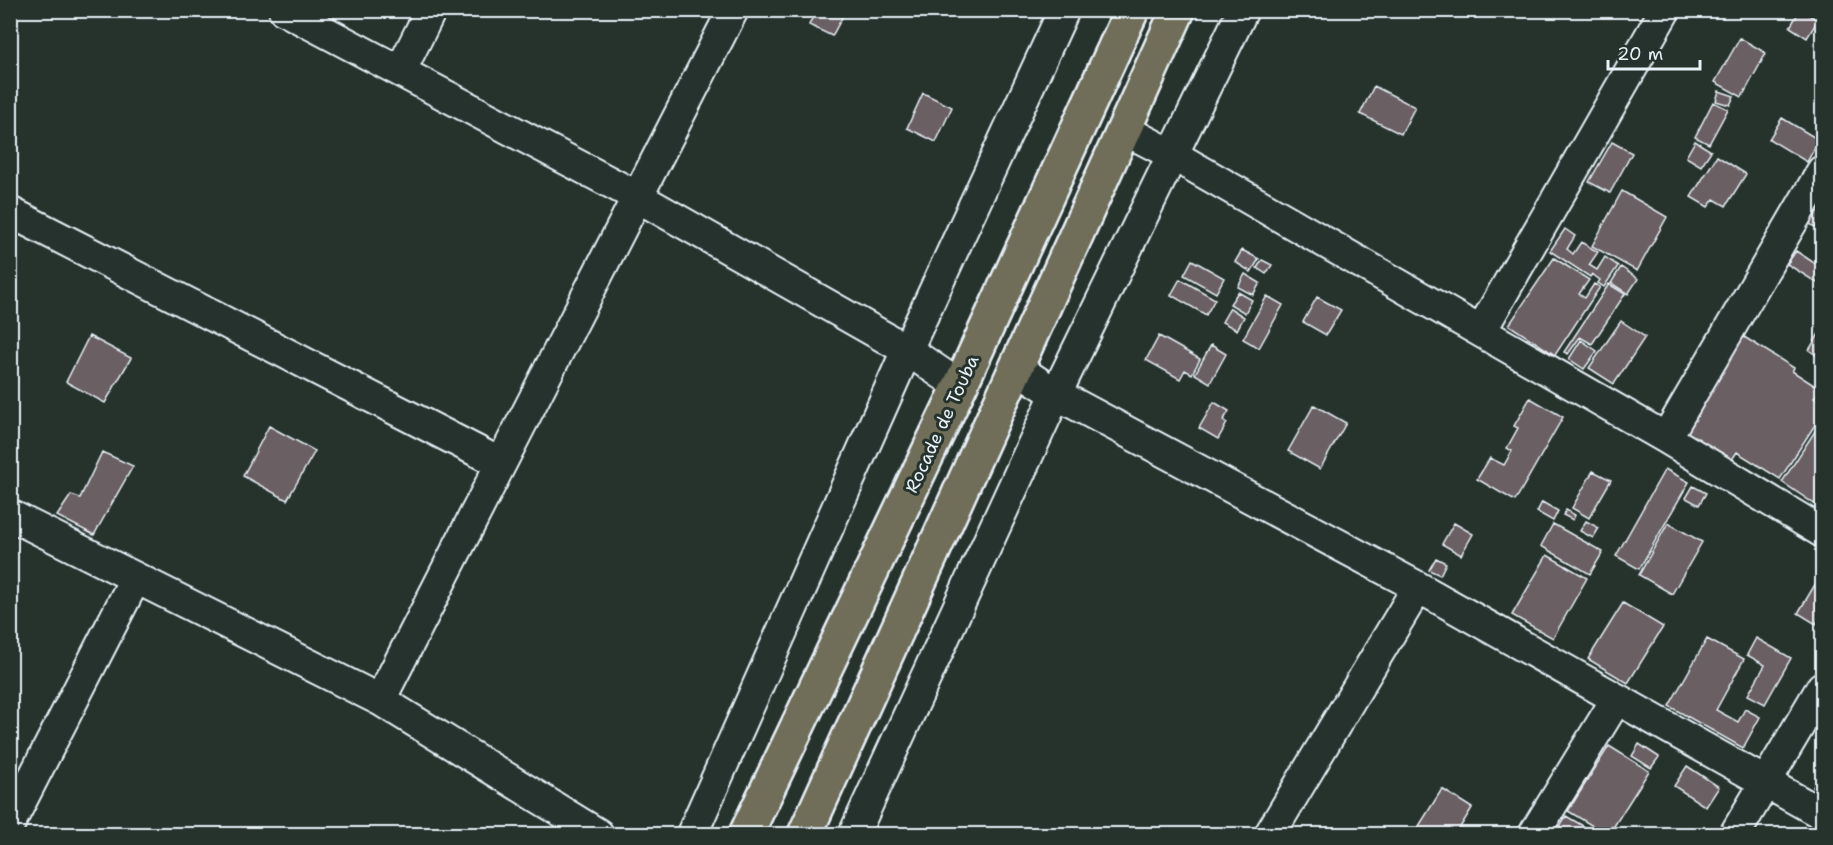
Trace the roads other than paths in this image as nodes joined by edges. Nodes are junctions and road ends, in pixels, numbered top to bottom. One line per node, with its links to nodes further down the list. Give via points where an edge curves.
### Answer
1 (284, 10): 9 (street)
2 (431, 10): 9 (street)
3 (733, 10): 13 (street)
4 (1064, 10): 16 (street)
5 (1132, 10): 18 (main road, Rocade de Touba)
6 (1178, 10): 10 (main road)
7 (1243, 10): 11 (street)
8 (1665, 10): 15 (street)
9 (401, 70): 13 (street)
10 (1123, 129): 11 (street); 17 (main road)
11 (1173, 155): 15 (street); 19 (street)
12 (1822, 171): 20 (street)
13 (636, 196): 16 (street); 21 (street)
14 (10, 212): 21 (street)
15 (1481, 331): 20 (street)
16 (907, 350): 18 (street); 33 (street)
17 (1016, 367): 19 (street); 35 (main road)
18 (960, 387): 34 (main road, Rocade de Touba)
19 (1056, 394): 25 (street); 36 (street)
20 (1666, 438): 23 (street)
21 (500, 463): 27 (street)
22 (10, 515): 24 (street)
23 (1822, 532)
24 (135, 579): 27 (street); 31 (street)
25 (1418, 587): 28 (street); 37 (street)
26 (1822, 687): 29 (street)
27 (380, 700): 32 (street)
28 (1616, 700): 29 (street); 38 (street)
29 (1766, 781): 30 (street); 39 (street)
30 (1822, 814)
31 (10, 823)
32 (598, 834)
33 (692, 834)
34 (746, 834)
35 (805, 834)
36 (854, 834)
37 (1270, 834)
38 (1534, 834)
39 (1735, 834)

